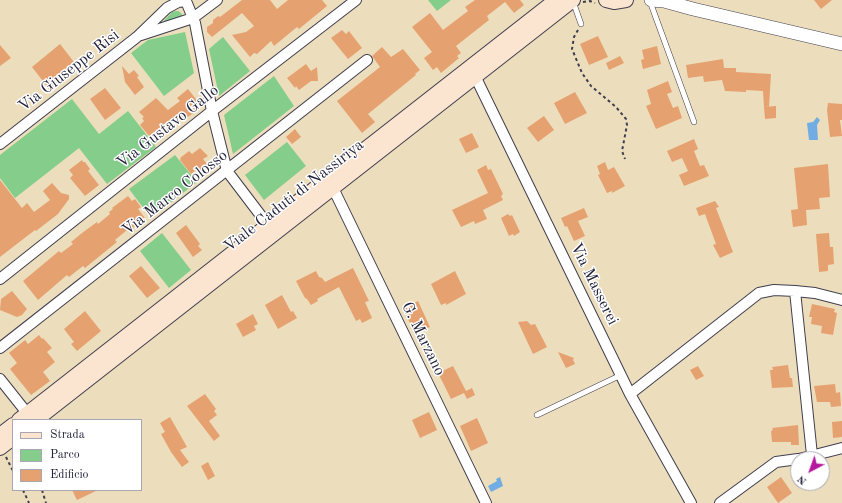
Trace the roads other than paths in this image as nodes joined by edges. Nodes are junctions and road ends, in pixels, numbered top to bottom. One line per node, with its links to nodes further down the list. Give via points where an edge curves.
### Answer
1 (186, 0): 9 (street); 11 (street, Via Giuseppe Risi, via 167,8)
2 (217, 0): 9 (street, Via Giuseppe Risi)
3 (356, 0): 15 (street, Via Gustavo Gallo)
4 (556, 0): 20 (main road, Viale Caduti di Nassiriya)
5 (606, 0): 6 (main road)
6 (628, 0)
7 (658, 0): 12 (street); 16 (lane, via 652,7)
8 (572, 1): 10 (lane); 14 (main road, Viale Caduti di Nassiriya)
9 (193, 18): 11 (street, Via Giuseppe Risi); 15 (street)
10 (581, 24)
11 (137, 36): 17 (street, Via Giuseppe Risi)
12 (842, 44)
13 (367, 60): 18 (street, Via Marco Colosso)
14 (475, 76): 19 (main road, Viale Caduti di Nassiriya); 25 (street, Via Masserei)
15 (212, 111): 18 (street); 21 (street, Via Gustavo Gallo)
16 (694, 122)
17 (0, 144)
18 (227, 171): 20 (street); 24 (street, Via Marco Colosso)
19 (332, 188): 29 (main road, Viale Caduti di Nassiriya); 38 (street, G. Marzano)
20 (268, 225): 29 (main road, Viale Caduti di Nassiriya)
21 (0, 279)
22 (795, 291): 23 (street); 27 (street, via 774,290 759,293); 35 (street)
23 (842, 300)
24 (0, 348)
25 (621, 375): 27 (street, Via Masserei); 28 (lane)
26 (0, 379): 29 (street)
27 (630, 394): 39 (street, Via Masserei)
28 (537, 415)
29 (27, 418)
30 (12, 425): 31 (main road)
31 (0, 435)
32 (12, 439): 33 (main road)
33 (0, 448)
34 (842, 448): 36 (street)
35 (812, 451)
36 (829, 451)
37 (790, 460): 40 (street, via 776,462)
38 (486, 503)
39 (691, 503)
40 (720, 503)

